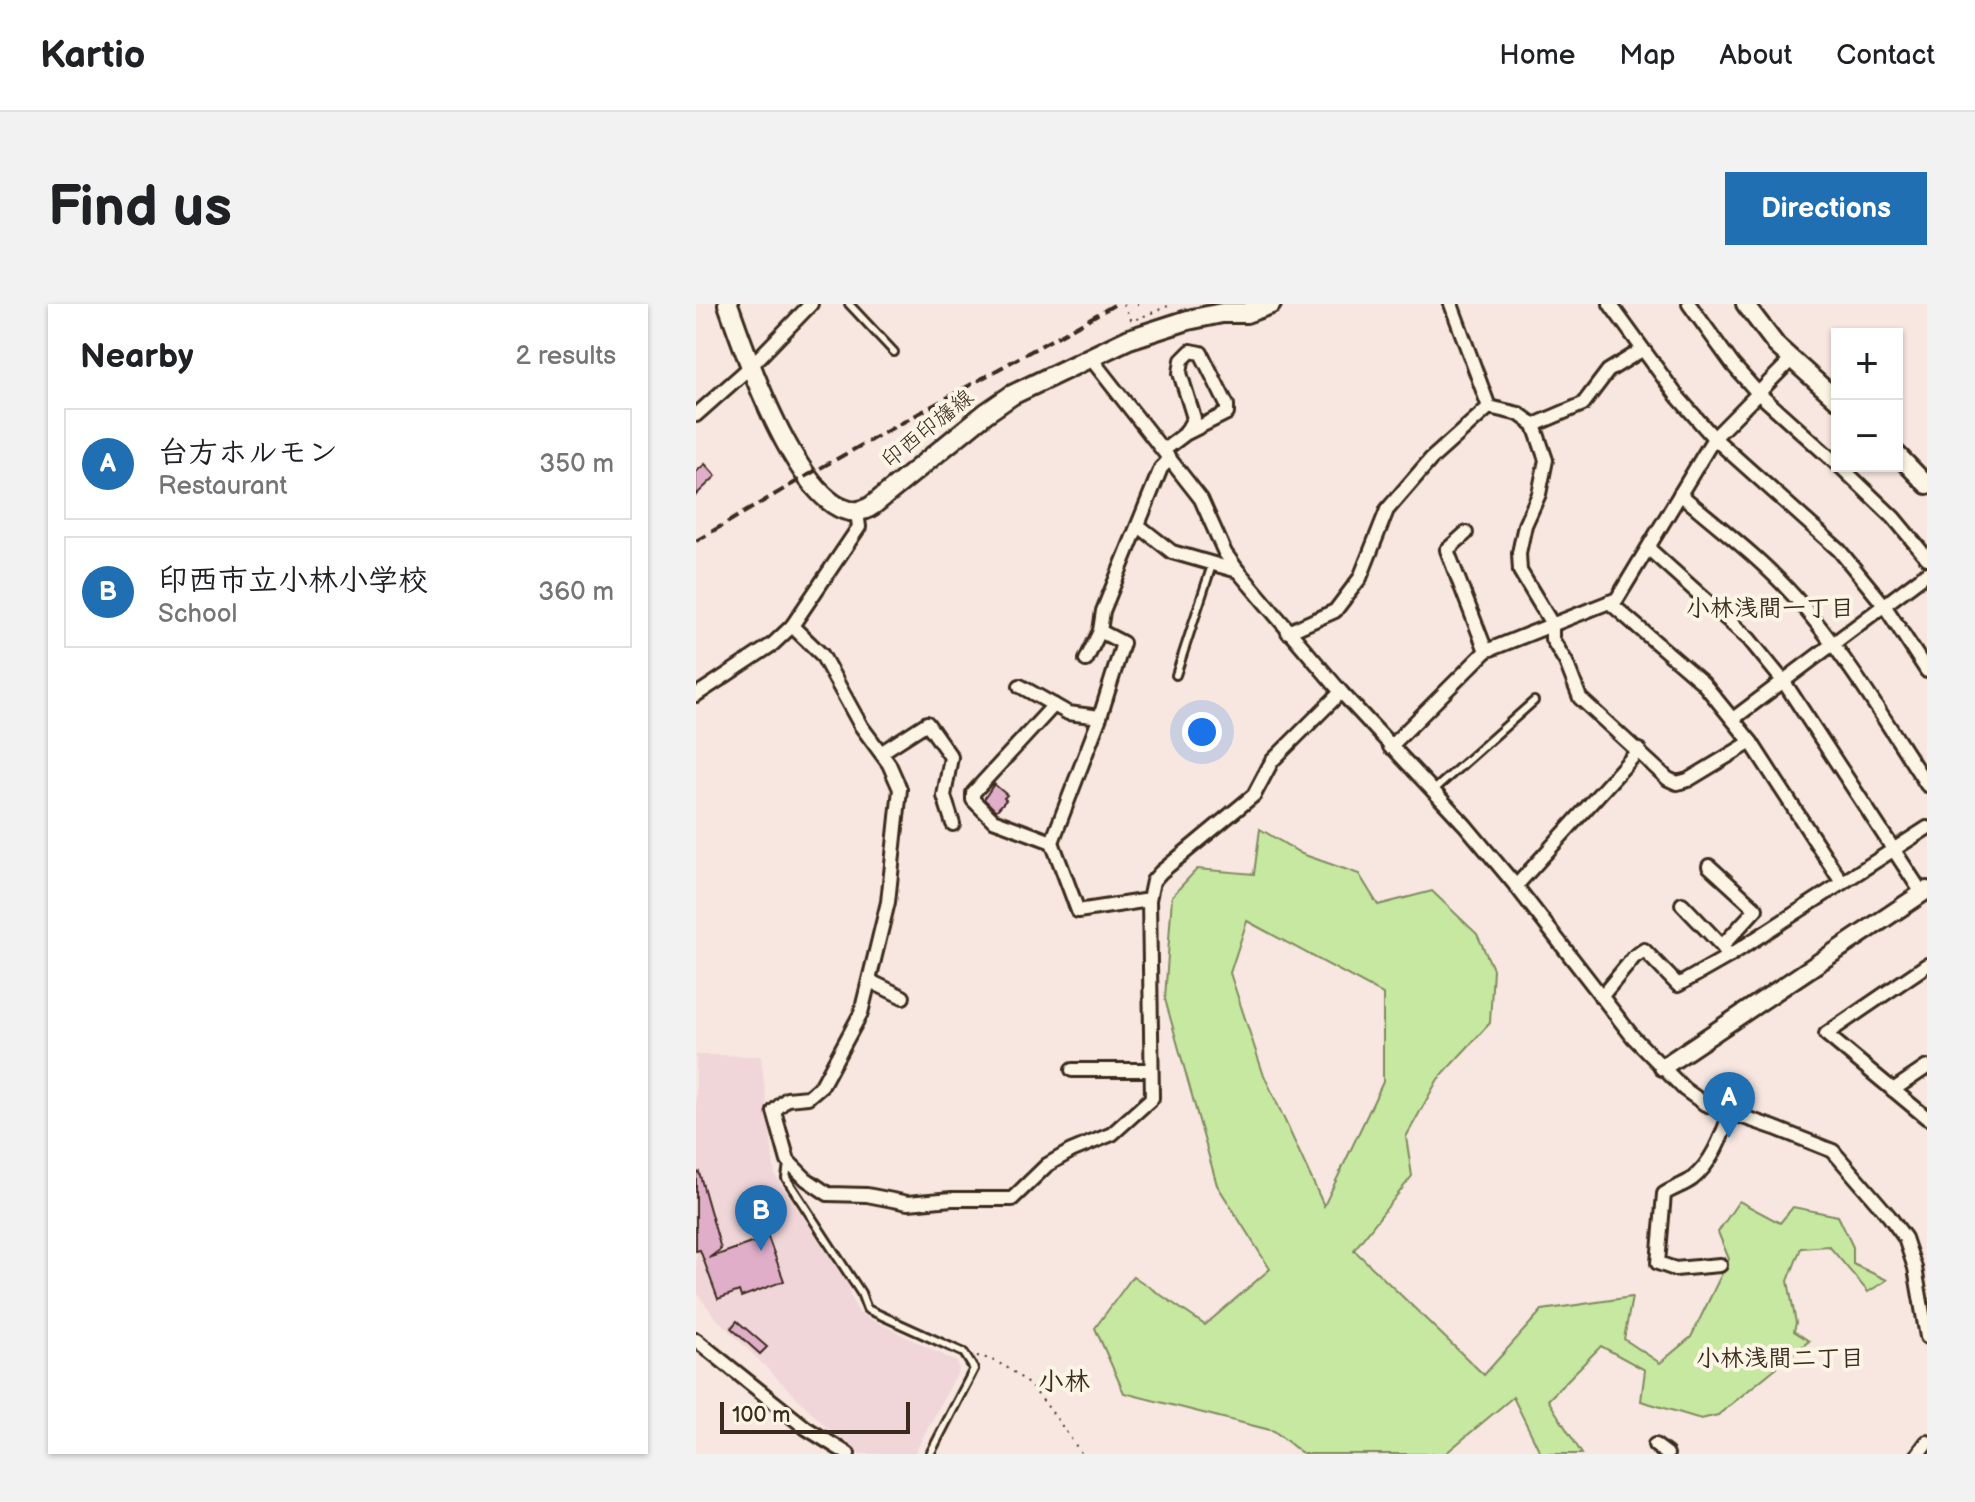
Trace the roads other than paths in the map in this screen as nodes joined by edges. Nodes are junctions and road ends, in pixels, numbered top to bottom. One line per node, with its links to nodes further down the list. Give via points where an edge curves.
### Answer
1 (728, 304): 13 (main road)
2 (811, 304): 13 (street)
3 (849, 304): 10 (lane)
4 (1271, 304): 11 (main road, 印西印旛線, via 1165,326)
5 (1451, 304): 16 (street)
6 (1610, 304): 9 (street)
7 (1689, 304): 14 (street)
8 (1745, 304): 12 (street)
9 (1642, 350): 18 (street, via 1608,371 1583,404); 20 (street)
10 (894, 352)
11 (1089, 356): 21 (street); 27 (main road, 印西印旛線, via 999,403 873,505)
12 (1791, 360): 14 (street); 15 (street)
13 (750, 367): 17 (street); 27 (main road, via 806,476 827,501)
14 (1757, 392): 20 (street); 22 (street)
15 (1831, 395)
16 (1489, 407): 18 (street, via 1519,414); 40 (street, via 1431,459 1387,510 1360,578 1335,611)
17 (696, 415)
18 (1534, 425): 37 (street, via 1546,460 1525,525 1520,571)
19 (1185, 434): 19 (street, via 1194,418 1180,373 1182,360 1191,351 1201,353 1227,413); 21 (street)
20 (1714, 438): 26 (street); 36 (street, via 1839,550)
21 (1167, 455): 28 (street); 33 (street, via 1201,499)
22 (1831, 459)
23 (1903, 460): 25 (street)
24 (1845, 472): 31 (street)
25 (1927, 485)
26 (1680, 494): 30 (street); 41 (street, via 1757,559)
27 (857, 512): 38 (street, via 859,527)
28 (1139, 526): 32 (street, via 1172,552); 39 (street, via 1103,611)
29 (1466, 533): 42 (street, via 1447,550)
30 (1649, 549): 35 (street, via 1617,599); 46 (street, via 1749,639)
31 (1927, 558)
32 (1212, 565): 33 (street); 45 (lane)
33 (1238, 571): 40 (street)
34 (1927, 573): 36 (street)
35 (1609, 602): 37 (street); 53 (street, via 1703,683)
36 (1884, 605): 41 (street); 44 (street)
37 (1552, 624): 42 (street); 56 (street, via 1552,639 1580,698)
38 (792, 626): 49 (street); 57 (street, via 822,655 861,726)
39 (1100, 631): 43 (street); 52 (street, via 1123,643)
40 (1288, 632): 48 (street)
41 (1833, 643): 46 (street); 58 (street)
42 (1486, 651): 55 (street)
43 (1086, 660)
44 (1927, 671)
45 (1176, 675)
46 (1784, 682): 53 (street); 63 (street)
47 (1020, 686): 51 (street)
48 (1341, 692): 55 (street); 68 (street, via 1272,761 1254,795 1161,872)
49 (696, 695)
50 (1534, 701): 59 (lane)
51 (1054, 705): 52 (street, via 1068,713); 62 (street, via 973,793 973,800 993,820)
52 (1100, 717): 62 (street)
53 (1733, 719): 54 (street)
54 (1751, 742): 56 (street, via 1677,783); 65 (street)
55 (1390, 747): 59 (street)
56 (1639, 750): 66 (street)
57 (882, 752): 60 (street, via 927,723 951,757 944,796); 72 (street, via 900,789 888,902)
58 (1927, 785)
59 (1434, 790): 66 (street)
60 (953, 824)
61 (1927, 828): 63 (street)
62 (1052, 842): 68 (street, via 1078,911)
63 (1895, 850): 65 (street); 67 (street)
64 (1709, 866): 70 (street, via 1756,909)
65 (1841, 881): 70 (street)
66 (1516, 886): 74 (street)
67 (1924, 891): 75 (street)
68 (1149, 900): 78 (street)
69 (1682, 904): 70 (street)
70 (1726, 951): 74 (street, via 1678,985 1644,950)
71 (1927, 965): 79 (street, via 1826,1034)
72 (870, 981): 73 (street); 82 (street, via 861,1013 822,1085 808,1097 787,1099 774,1111)
73 (903, 997)
74 (1601, 997): 75 (street)
75 (1663, 1067): 80 (street, via 1705,1104)
76 (1927, 1067): 79 (street)
77 (1072, 1070): 78 (street)
78 (1150, 1070): 82 (street, via 1152,1098 1140,1111 1112,1134 1047,1165 1012,1199 908,1203 828,1194)
79 (1893, 1090): 81 (street)
80 (1730, 1114): 83 (street, via 1709,1159 1691,1180 1664,1194 1658,1263 1675,1269); 84 (street, via 1833,1151 1905,1238)
81 (1927, 1118)
82 (788, 1161): 89 (lane, via 786,1178 867,1309 964,1353 974,1369)
83 (1720, 1265)
84 (1927, 1337)
85 (696, 1340): 88 (street)
86 (1927, 1442): 91 (street)
87 (1655, 1445): 90 (street)
88 (842, 1452)
89 (930, 1454)
90 (1667, 1454)
91 (1918, 1454)

